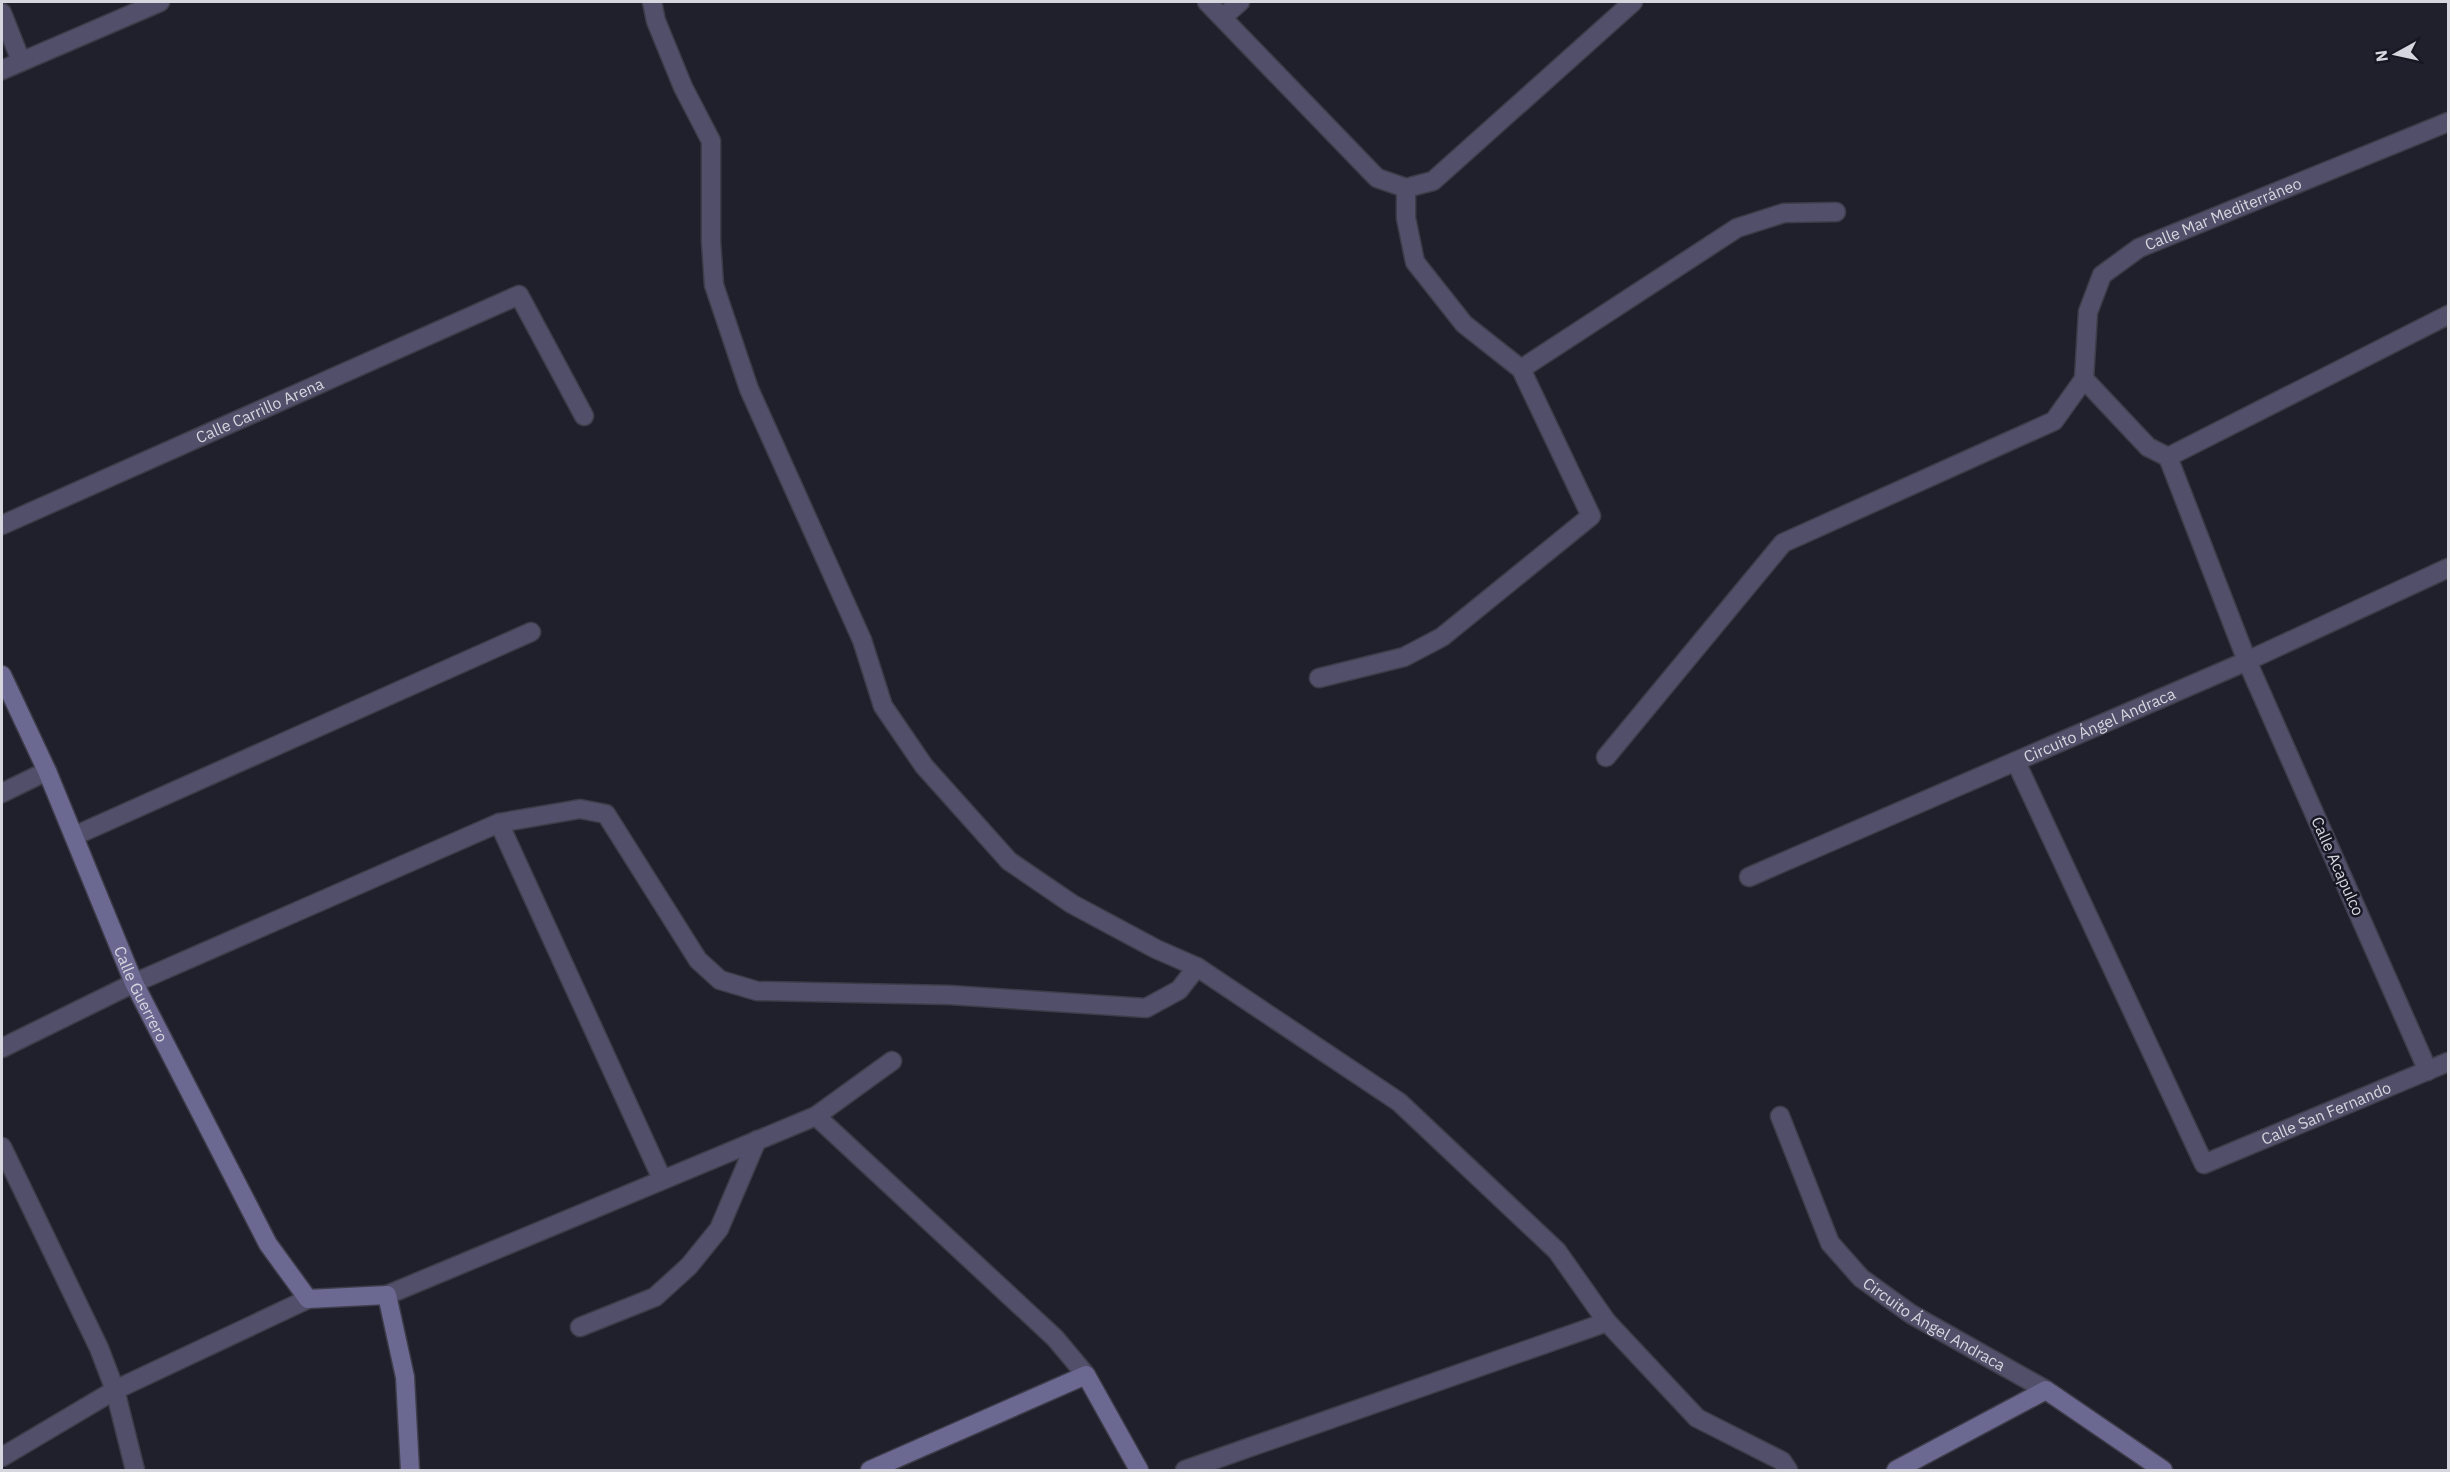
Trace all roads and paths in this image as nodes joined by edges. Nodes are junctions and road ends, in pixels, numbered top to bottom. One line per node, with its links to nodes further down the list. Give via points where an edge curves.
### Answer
1 (160, 2): 8 (street)
2 (652, 2): 31 (street, via 683,87 711,141 714,285 749,388 862,640 883,706 924,765 1009,861 1072,904)
3 (1207, 2): 7 (street)
4 (1240, 2): 7 (street)
5 (1633, 2): 11 (street, via 1433,182)
6 (2, 13): 8 (street)
7 (1223, 17): 11 (street, via 1377,178)
8 (21, 61): 9 (street)
9 (2, 70)
10 (2448, 122): 15 (street, Calle Mar Mediterráneo, via 2139,248 2102,275 2088,312)
11 (1406, 188): 14 (street, via 1406,218 1415,262 1464,324)
12 (1836, 212): 14 (street, via 1784,213 1737,228)
13 (2448, 315): 17 (street)
14 (1521, 369): 23 (street, via 1591,516 1442,637 1404,657)
15 (2084, 379): 17 (street, via 2148,447); 24 (street, via 2054,421 1783,543)
16 (584, 416): 18 (street, Calle Carrillo Arena, via 519,295)
17 (2168, 457): 21 (street, Calle Acapulco)
18 (2, 525)
19 (2448, 568): 21 (street, Circuito Ángel Andraca)
20 (531, 632): 29 (street)
21 (2247, 661): 25 (street, Circuito Ángel Andraca); 36 (street, Calle Acapulco)
22 (2, 675): 26 (street, Calle Guerrero)
23 (1318, 678)
24 (1606, 756)
25 (2016, 762): 30 (street, Circuito Ángel Andraca); 36 (street, Calle San Fernando, via 2204,1164)
26 (47, 771): 27 (street); 29 (street, Calle Guerrero)
27 (2, 793)
28 (499, 823): 31 (street, via 580,808 606,814 698,960 720,980 757,991 950,995 1146,1008 1179,990); 32 (street); 41 (street)
29 (74, 836): 32 (street, Calle Guerrero)
30 (1749, 877)
31 (1197, 967): 44 (street, via 1399,1102 1557,1251)
32 (134, 983): 33 (street); 43 (street, Calle Guerrero, via 268,1244)
33 (2, 1048)
34 (892, 1061): 37 (street)
35 (2448, 1062): 36 (street, Calle San Fernando)
36 (2428, 1071)
37 (816, 1116): 39 (street); 46 (street, via 1055,1338)
38 (1780, 1116): 47 (street, Circuito Ángel Andraca, via 1830,1243 1861,1278 1911,1314)
39 (757, 1140): 41 (street); 45 (street, via 719,1229 689,1266 655,1297)
40 (2, 1147): 48 (street, via 99,1348)
41 (662, 1179): 42 (street)
42 (387, 1295): 43 (street); 51 (street, via 405,1377)
43 (308, 1299): 48 (street)
44 (1607, 1322): 54 (street); 55 (street, via 1697,1418 1782,1461)
45 (579, 1327)
46 (1086, 1375): 52 (street); 53 (street)
47 (2046, 1389): 56 (street); 57 (street, Circuito Ángel Andraca)
48 (115, 1390): 49 (street); 50 (street)
49 (2, 1457)
50 (135, 1470)
51 (410, 1470)
52 (870, 1470)
53 (1140, 1470)
54 (1185, 1470)
55 (1788, 1470)
56 (1896, 1470)
57 (2163, 1470)

